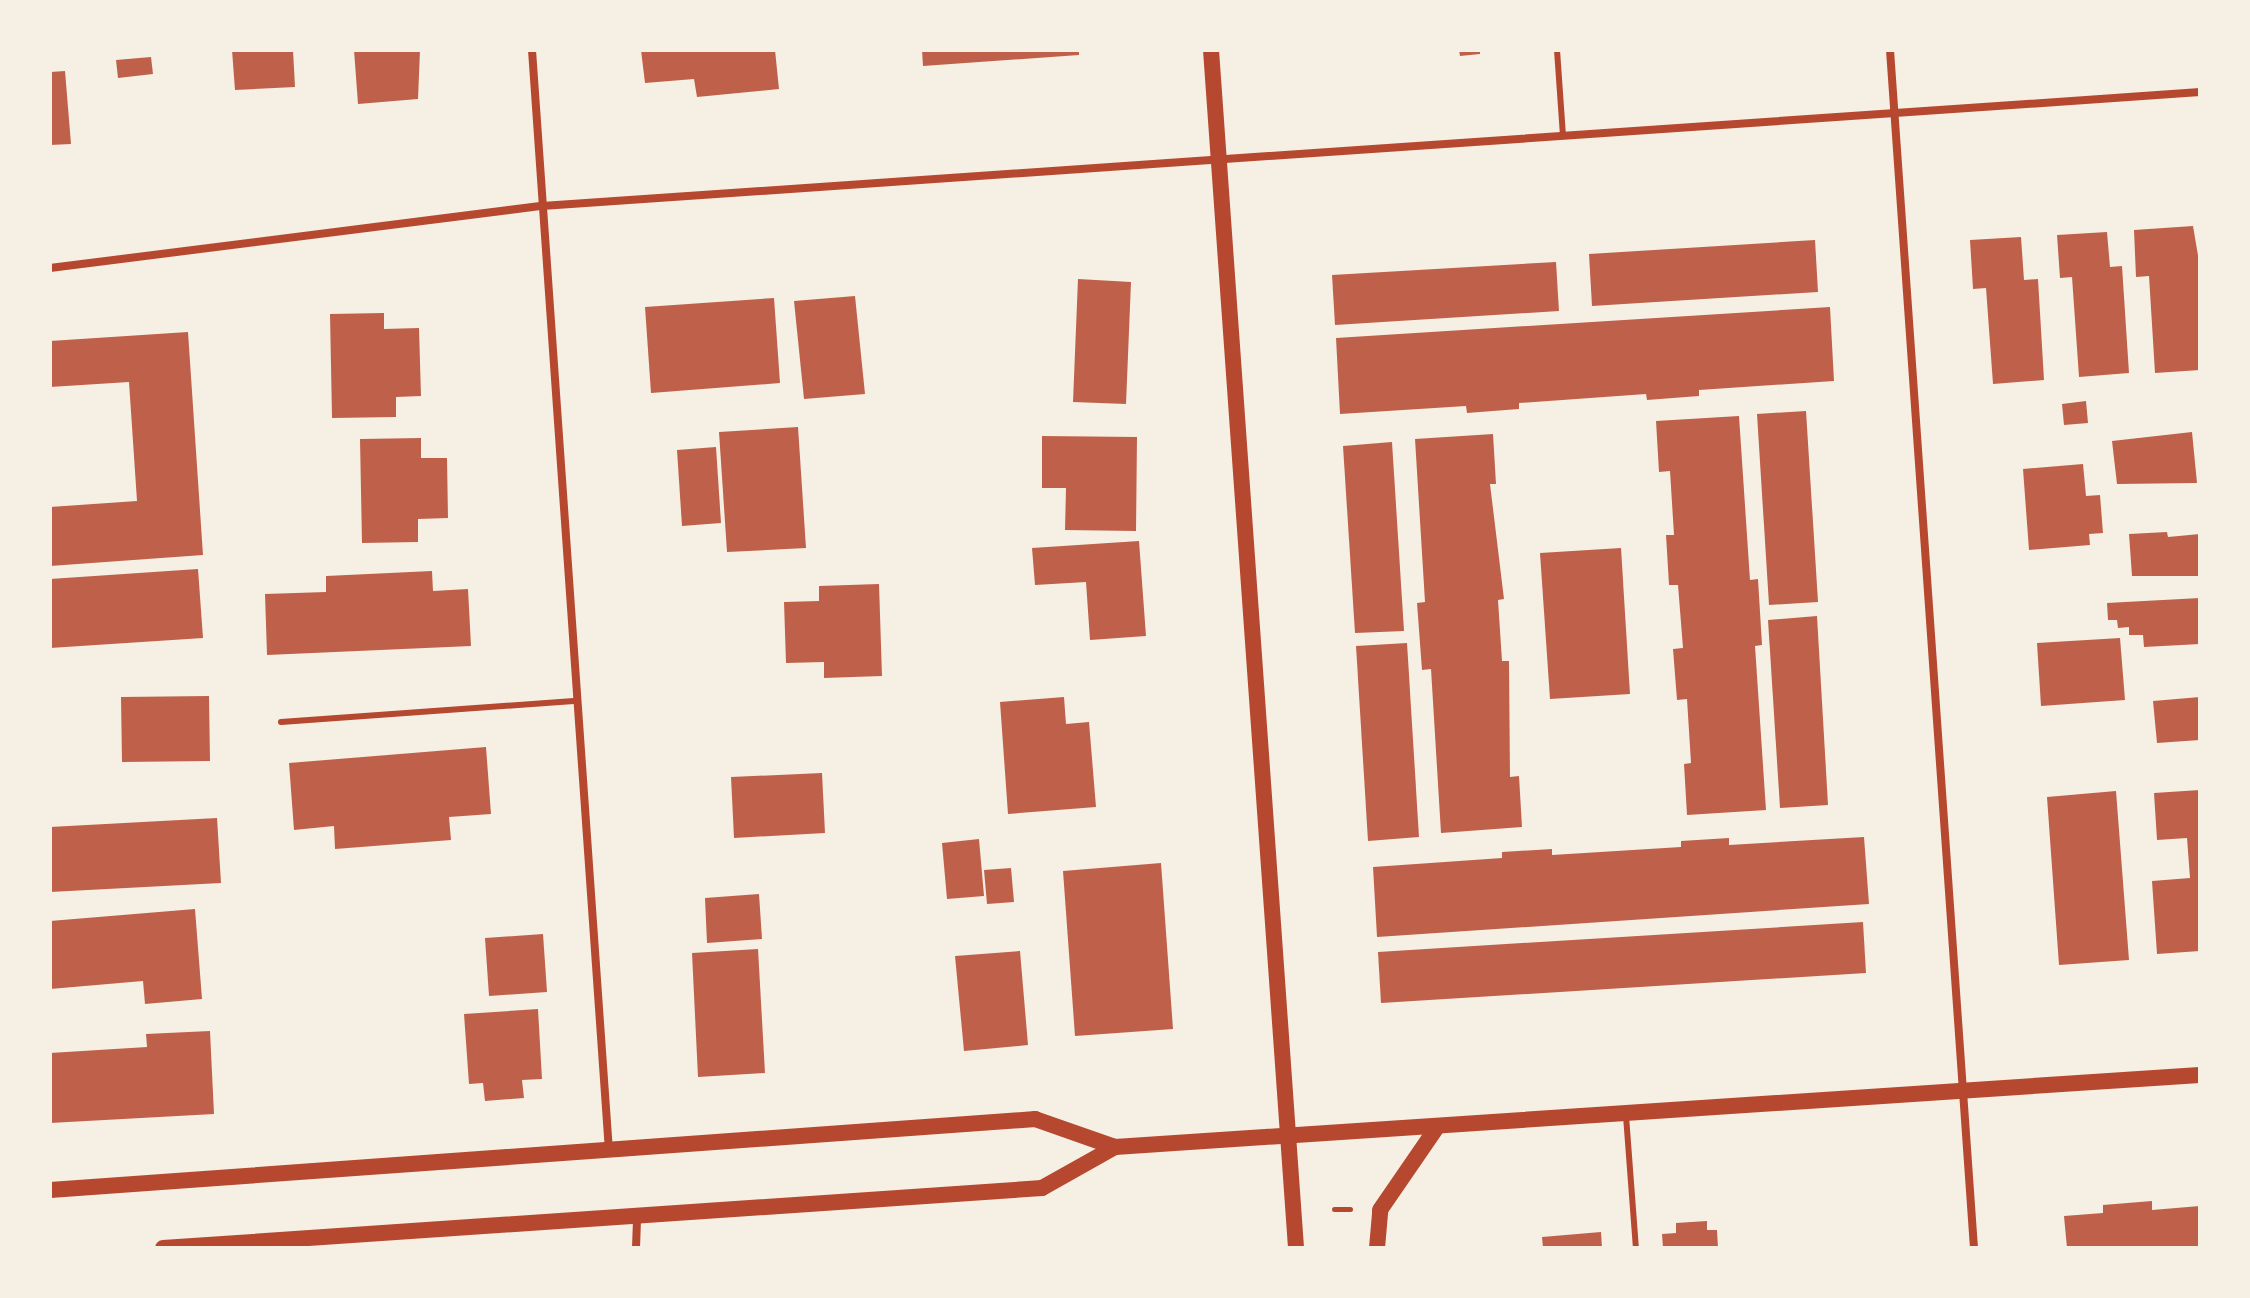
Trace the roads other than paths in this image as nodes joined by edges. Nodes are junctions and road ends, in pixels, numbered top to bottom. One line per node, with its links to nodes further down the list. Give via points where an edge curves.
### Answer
1 (532, 50): 9 (street)
2 (1211, 50): 8 (main road)
3 (1557, 50): 7 (lane)
4 (1890, 50): 6 (street)
5 (2200, 92): 6 (street)
6 (1895, 113): 7 (street); 14 (street)
7 (1563, 136): 8 (street)
8 (1219, 159): 9 (street); 17 (main road)
9 (542, 206): 10 (street); 11 (street)
10 (50, 268)
11 (577, 701): 12 (lane); 19 (street)
12 (281, 722)
13 (2200, 1075): 14 (main road)
14 (1963, 1091): 15 (main road); 28 (street)
15 (1625, 1115): 16 (main road); 27 (lane)
16 (1437, 1127): 17 (main road); 26 (main road, via 1380,1210)
17 (1288, 1137): 18 (main road); 25 (main road)
18 (1115, 1147): 19 (main road, via 1035,1119); 21 (main road, via 1042,1188)
19 (609, 1150): 20 (main road)
20 (50, 1190)
21 (637, 1215): 22 (main road); 24 (street)
22 (284, 1244): 23 (main road)
23 (163, 1248)
24 (636, 1248)
25 (1296, 1248)
26 (1377, 1248)
27 (1636, 1248)
28 (1974, 1248)

